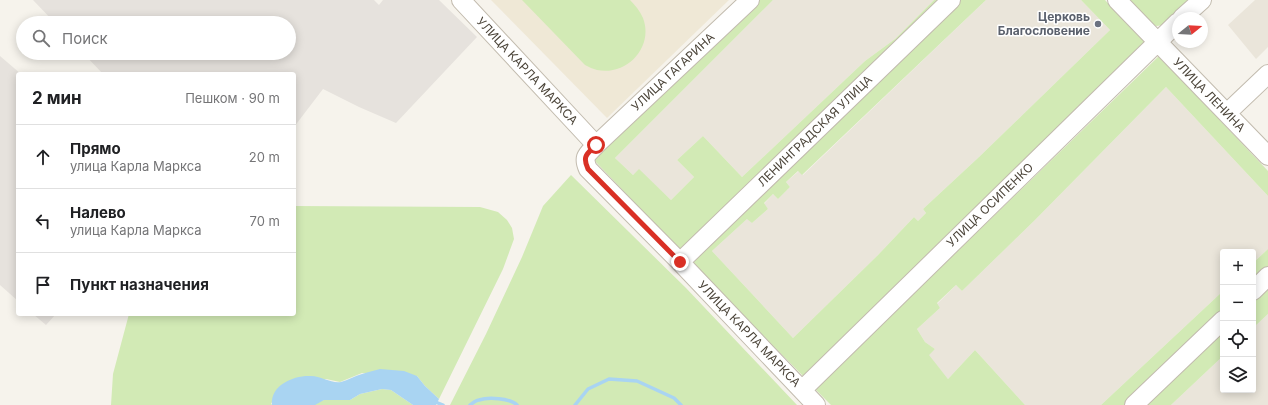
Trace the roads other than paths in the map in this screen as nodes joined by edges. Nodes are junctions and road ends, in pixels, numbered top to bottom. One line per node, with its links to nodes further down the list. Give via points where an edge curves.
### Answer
1 (461, 0): 11 (street, УЛИЦА КАРЛА МАРКСА)
2 (750, 0): 11 (street, УЛИЦА ГАГАРИНА)
3 (951, 0): 13 (street, ЛЕНИНГРАДСКАЯ УЛИЦА)
4 (1117, 0): 8 (street, УЛИЦА ЛЕНИНА)
5 (1202, 0): 6 (street)
6 (1189, 12)
7 (1172, 27): 8 (street, УЛИЦА ОСИПЕНКО)
8 (1157, 41): 10 (street, УЛИЦА ЛЕНИНА); 17 (street, УЛИЦА ОСИПЕНКО)
9 (1268, 74): 10 (street)
10 (1227, 113): 12 (street, УЛИЦА ЛЕНИНА)
11 (596, 145): 13 (street, УЛИЦА КАРЛА МАРКСА, via 586,156 588,169)
12 (1268, 156)
13 (680, 262): 17 (street, УЛИЦА КАРЛА МАРКСА)
14 (1268, 276): 15 (street)
15 (1256, 288)
16 (1222, 321): 19 (street)
17 (802, 390): 18 (street, УЛИЦА КАРЛА МАРКСА)
18 (816, 405)
19 (1134, 405)

